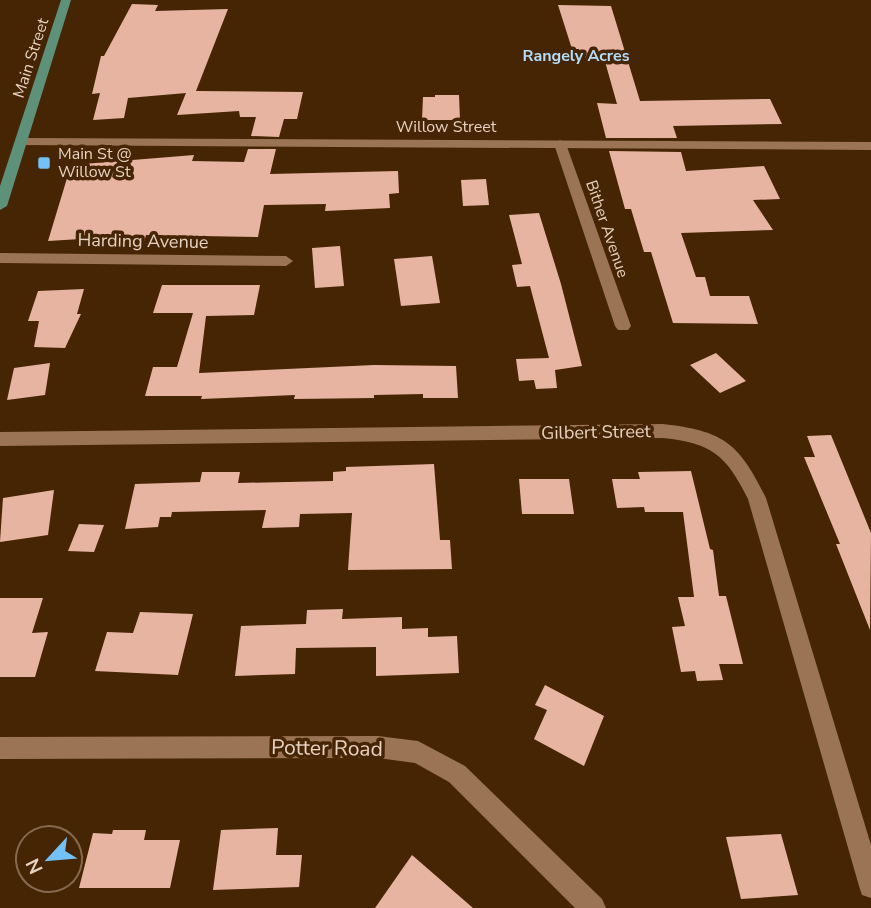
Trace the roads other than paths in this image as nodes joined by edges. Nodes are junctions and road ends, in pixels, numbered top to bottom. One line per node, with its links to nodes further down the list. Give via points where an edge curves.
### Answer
1 (66, 0): 2 (main road, Main Street)
2 (22, 142): 3 (street, Willow Street); 5 (main road, Main Street)
3 (560, 144): 4 (street, Willow Street); 8 (street, Bither Avenue)
4 (871, 146)
5 (0, 206)
6 (0, 258): 7 (street, Harding Avenue)
7 (286, 261)
8 (623, 326)
9 (0, 439): 11 (street, Gilbert Street, via 698,434 738,462 757,498)
10 (0, 748): 12 (street, Potter Road, via 378,747 418,752 457,774)
11 (871, 886)
12 (593, 908)

